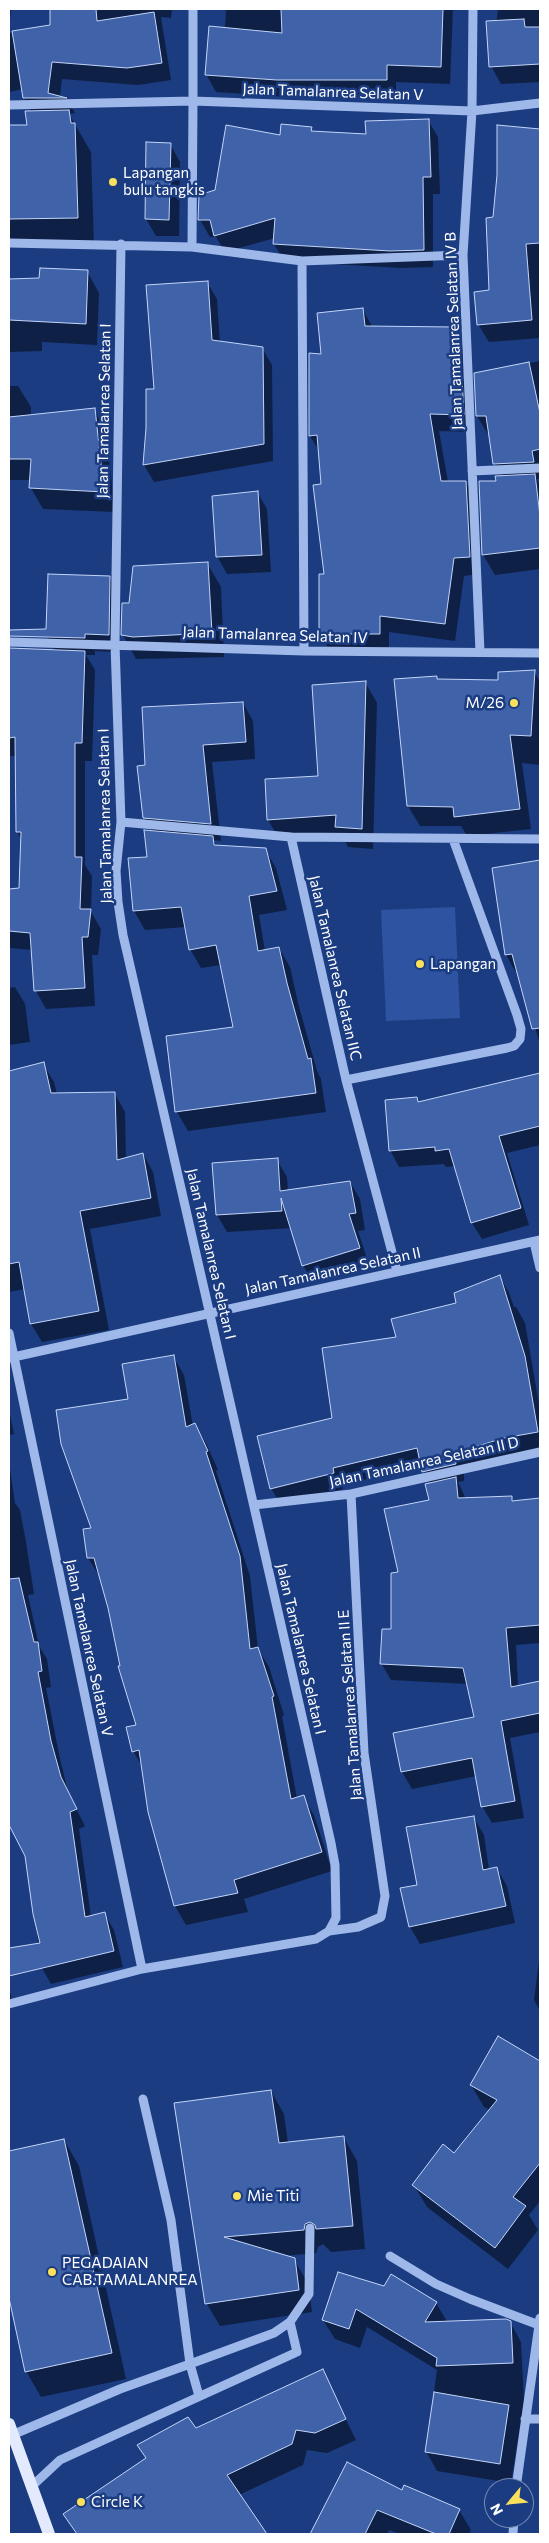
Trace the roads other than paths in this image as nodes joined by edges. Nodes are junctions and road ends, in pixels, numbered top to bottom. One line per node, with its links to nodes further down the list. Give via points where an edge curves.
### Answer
1 (193, 9): 3 (street)
2 (473, 9): 6 (street, Jalan Tamalanrea Selatan IV B)
3 (193, 101): 5 (street, Jalan Tamalanrea Selatan V); 6 (street, Jalan Tamalanrea Selatan V); 9 (street)
4 (540, 103): 6 (street, Jalan Tamalanrea Selatan V)
5 (9, 105)
6 (472, 111): 10 (street, Jalan Tamalanrea Selatan IV B)
7 (9, 243): 8 (street)
8 (121, 244): 9 (street); 15 (street, Jalan Tamalanrea Selatan I)
9 (192, 247): 11 (street)
10 (463, 255): 11 (street); 13 (street, Jalan Tamalanrea Selatan IV B)
11 (302, 261): 16 (street)
12 (540, 468): 13 (street)
13 (472, 471): 17 (street, Jalan Tamalanrea Selatan IV B)
14 (9, 642): 15 (street, Jalan Tamalanrea Selatan IV)
15 (115, 644): 16 (street, Jalan Tamalanrea Selatan IV); 19 (street, Jalan Tamalanrea Selatan I)
16 (304, 651): 17 (street, Jalan Tamalanrea Selatan IV)
17 (480, 652): 18 (street, Jalan Tamalanrea Selatan IV)
18 (540, 652)
19 (121, 822): 20 (street); 27 (street, Jalan Tamalanrea Selatan I, via 116,871 123,935)
20 (291, 836): 21 (street); 23 (street, Jalan Tamalanrea Selatan IIC)
21 (453, 839): 22 (street); 23 (street, via 517,1015 520,1038 514,1046 506,1048)
22 (540, 840)
23 (346, 1080): 26 (street, Jalan Tamalanrea Selatan IIC)
24 (537, 1241): 25 (street); 26 (street, Jalan Tamalanrea Selatan II)
25 (540, 1268)
26 (396, 1271): 27 (street, Jalan Tamalanrea Selatan II)
27 (210, 1311): 29 (street, Jalan Tamalanrea Selatan II); 32 (street, Jalan Tamalanrea Selatan I)
28 (9, 1333): 29 (street, Jalan Tamalanrea Selatan V)
29 (12, 1357): 34 (street, Jalan Tamalanrea Selatan V)
30 (540, 1452): 31 (street, Jalan Tamalanrea Selatan II D)
31 (351, 1494): 32 (street, Jalan Tamalanrea Selatan II D); 33 (street, Jalan Tamalanrea Selatan II E, via 364,1753 385,1896 381,1917 358,1927)
32 (254, 1505): 33 (street, Jalan Tamalanrea Selatan I, via 336,1865 336,1918)
33 (329, 1931): 34 (street, via 316,1939)
34 (142, 1970): 35 (street)
35 (9, 2004)
36 (143, 2099): 41 (street, via 172,2220)
37 (310, 2228): 39 (street, via 309,2294)
38 (390, 2256): 40 (street, via 453,2292)
39 (290, 2322): 41 (street, via 274,2333); 42 (street, via 297,2352)
40 (540, 2322): 43 (street)
41 (190, 2364): 42 (street); 45 (street)
42 (199, 2396): 47 (street, via 60,2460)
43 (525, 2419): 44 (street); 46 (street)
44 (540, 2419)
45 (10, 2432): 47 (main road)
46 (517, 2478)
47 (31, 2487): 48 (main road)
48 (49, 2534)

